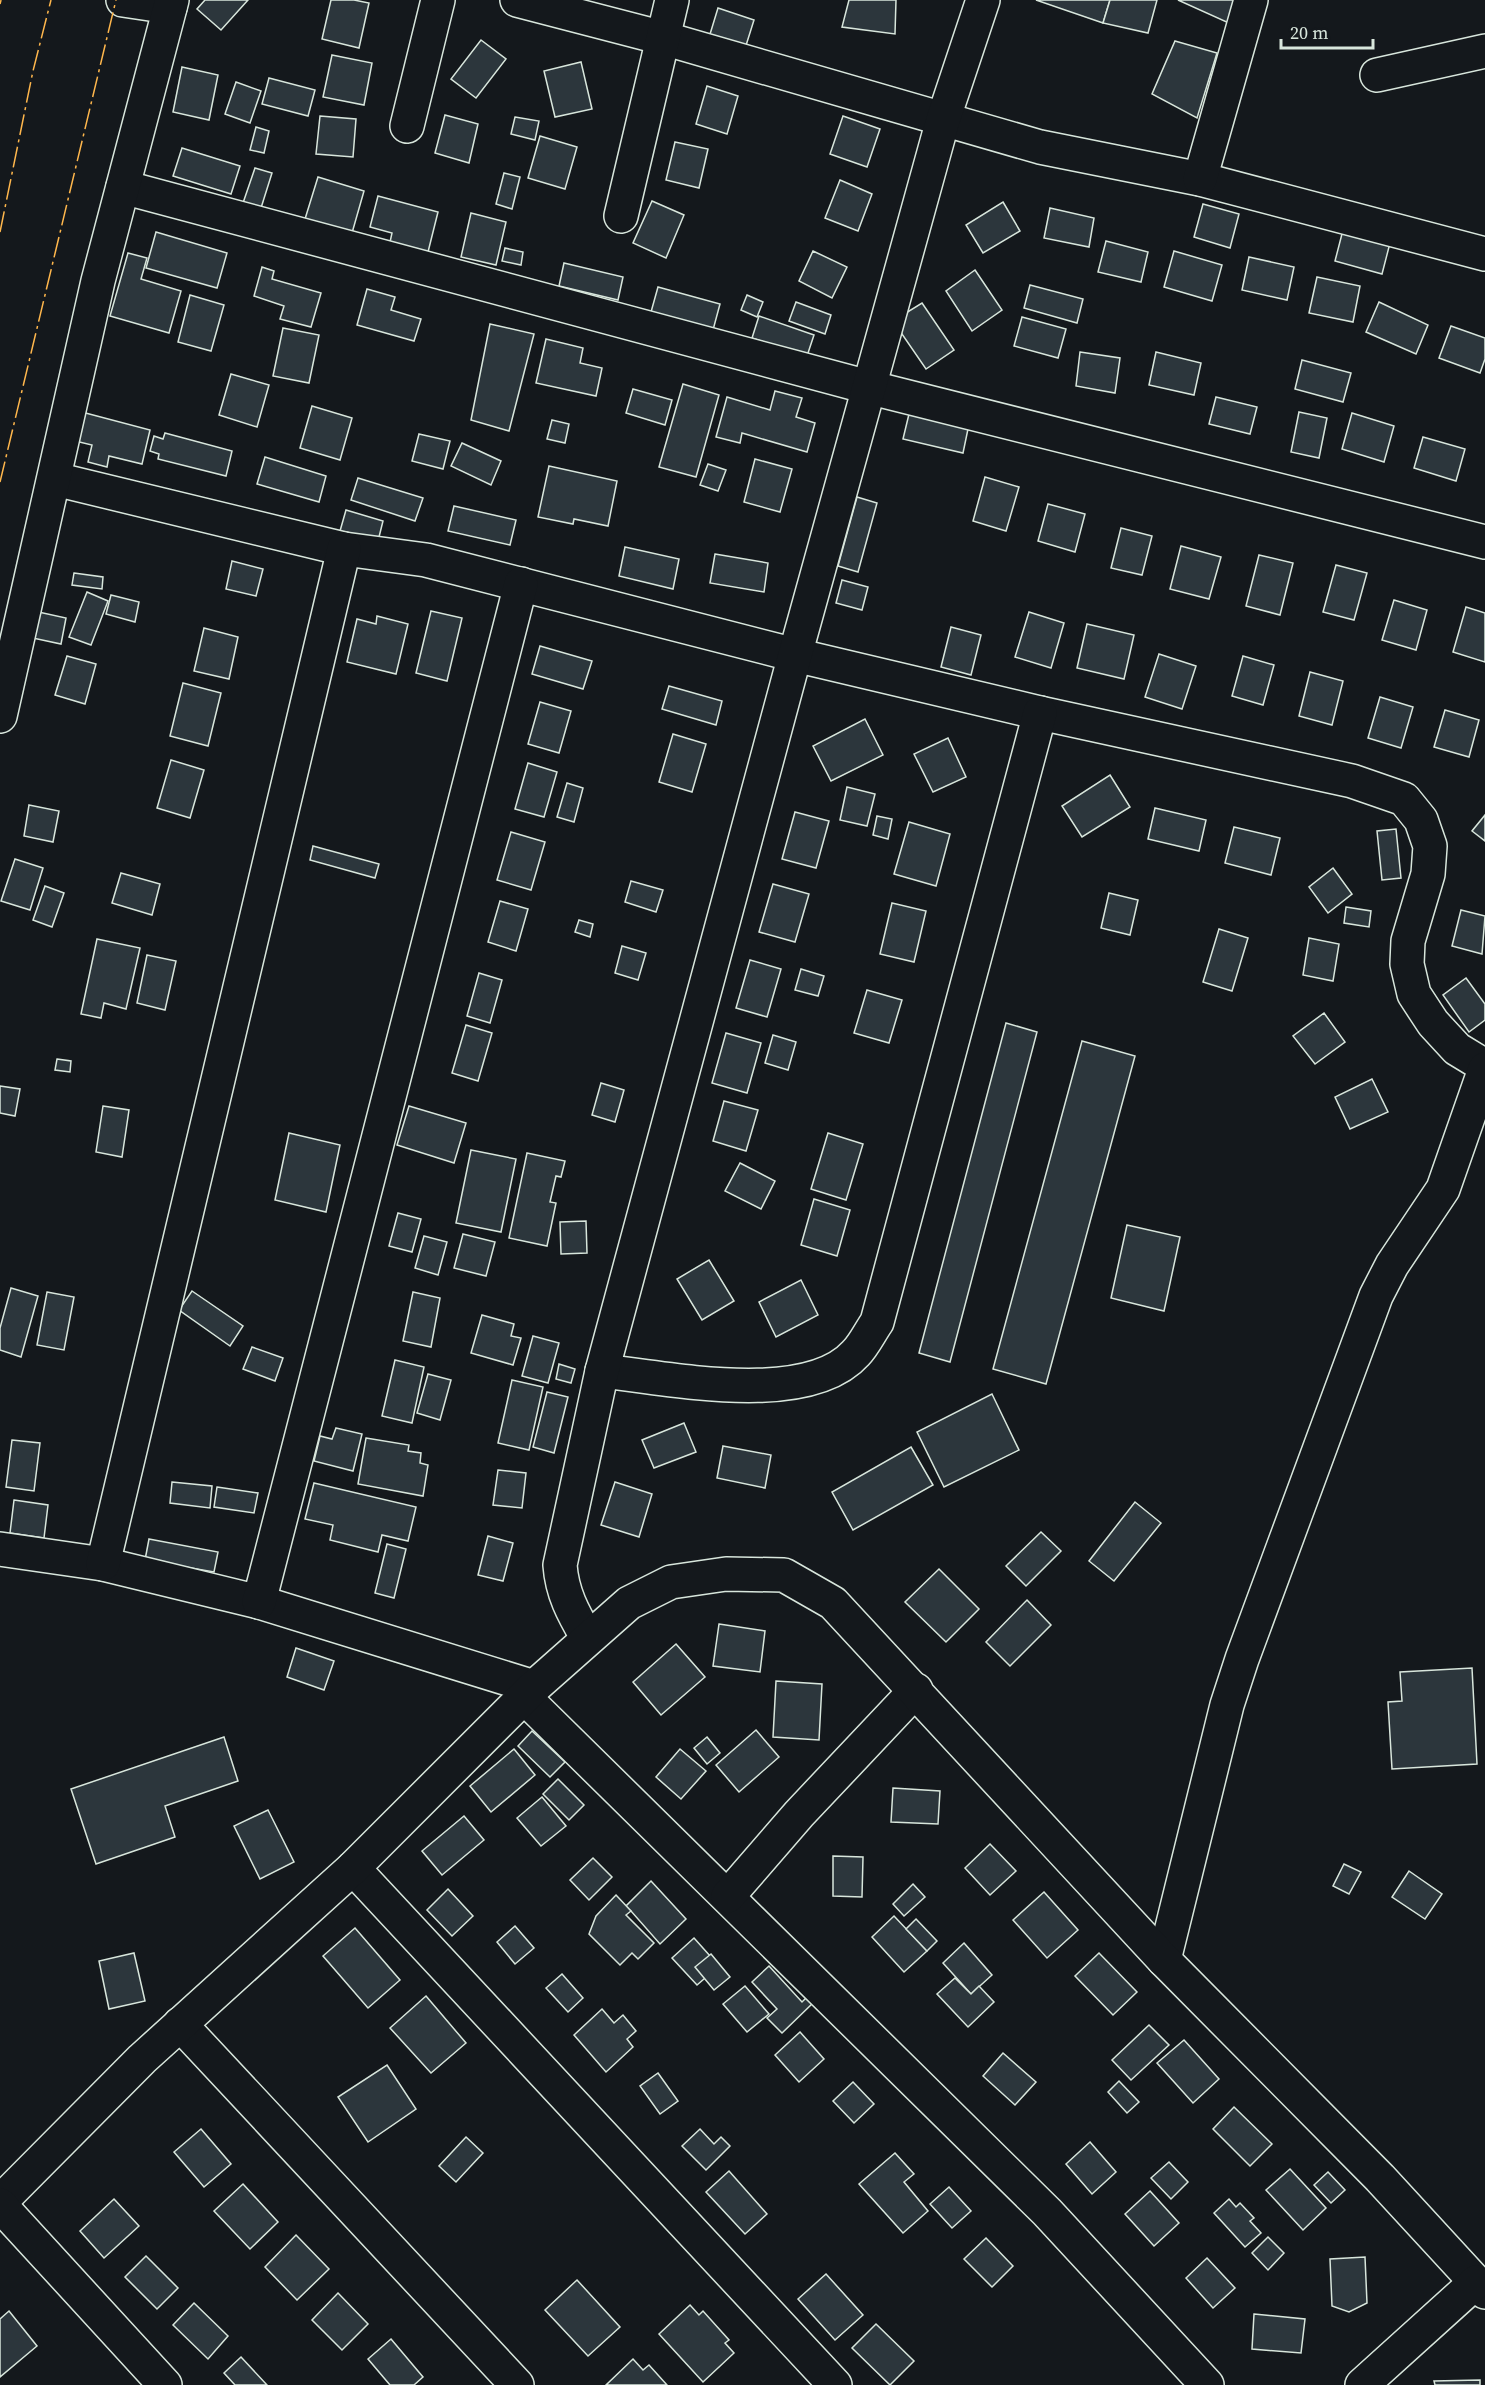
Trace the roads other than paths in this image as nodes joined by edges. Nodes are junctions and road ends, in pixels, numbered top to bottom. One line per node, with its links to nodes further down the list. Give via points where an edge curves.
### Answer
1 (123, 0): 7 (street)
2 (438, 0): 12 (street)
3 (517, 0): 8 (street)
4 (672, 0): 8 (street)
5 (983, 0): 11 (street)
6 (1251, 0): 13 (street)
7 (171, 3): 14 (street)
8 (663, 38): 11 (street); 15 (street)
9 (1485, 51): 10 (street)
10 (1377, 75)
11 (943, 120): 13 (street, via 1040,147); 17 (street)
12 (407, 126)
13 (1200, 179): 16 (street)
14 (123, 187): 17 (street); 18 (street, via 98,280)
15 (621, 216)
16 (1485, 254)
17 (868, 387): 19 (street); 22 (street)
18 (55, 479): 20 (street); 24 (street)
19 (1485, 542)
20 (344, 549): 21 (street, via 426,560); 28 (street)
21 (521, 584): 22 (street); 29 (street)
22 (795, 655): 23 (street); 26 (street)
23 (1040, 713): 25 (street, via 1352,781 1404,799 1421,820 1431,846 1428,874 1408,941 1407,964 1414,994 1457,1049); 26 (street, via 877,1323 856,1354 822,1376 788,1384 743,1387)
24 (0, 716)
25 (1485, 1067): 35 (street, via 1443,1189 1376,1296 1246,1648 1227,1705)
26 (602, 1371): 30 (street, via 560,1565 567,1603)
27 (0, 1549): 28 (street)
28 (103, 1564): 29 (street)
29 (259, 1602): 32 (street)
30 (587, 1637): 31 (street, via 628,1603 671,1582 726,1574 784,1575 833,1603); 32 (street)
31 (916, 1690): 34 (street); 35 (street)
32 (529, 1693): 33 (street); 34 (street)
33 (353, 1868): 36 (street); 41 (street)
34 (728, 1896): 42 (street, via 1047,2212)
35 (1164, 1960): 38 (street, via 1303,2097)
36 (180, 2024): 37 (street); 40 (street)
37 (0, 2203): 39 (street)
38 (1481, 2287): 43 (street)
39 (165, 2385)
40 (517, 2385)
41 (835, 2385)
42 (1207, 2385)
43 (1362, 2385)

